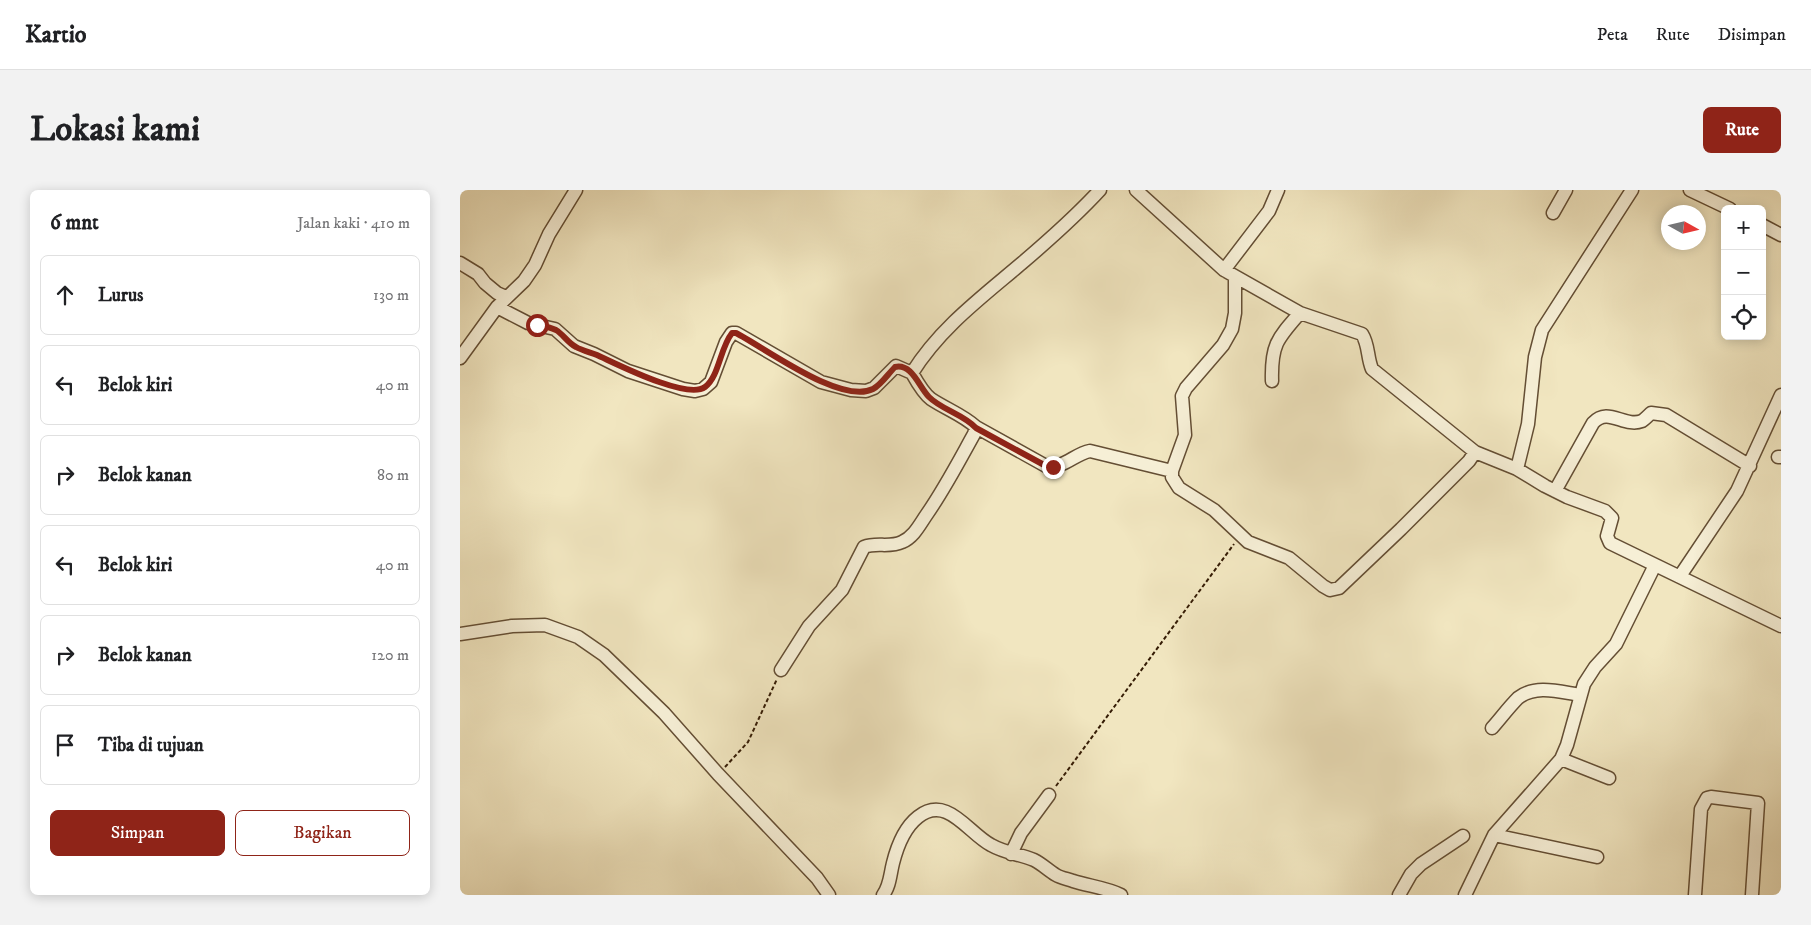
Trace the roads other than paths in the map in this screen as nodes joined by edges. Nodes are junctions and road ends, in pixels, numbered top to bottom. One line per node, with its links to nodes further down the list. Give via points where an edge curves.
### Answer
1 (576, 190): 14 (street, via 549,234 535,266)
2 (1100, 190): 18 (street, via 1049,240 952,323 926,351)
3 (1136, 190): 13 (street)
4 (1278, 190): 13 (street, via 1269,211)
5 (1566, 190): 9 (street)
6 (1632, 190): 24 (street, via 1542,330 1535,357 1528,424)
7 (1692, 190): 8 (street)
8 (1722, 205)
9 (1553, 213)
10 (1766, 226): 11 (street)
11 (1781, 235)
12 (460, 263): 14 (street)
13 (1229, 274): 16 (street); 25 (street, via 1234,314 1232,329 1182,396 1185,435)
14 (506, 297): 15 (street)
15 (497, 307): 17 (street); 18 (street, via 528,323 555,329 574,346 628,371 694,391 703,389 710,382 732,333 821,382 851,390 874,388 896,366)
16 (1300, 313): 19 (street, via 1276,344 1271,363); 22 (street, via 1362,334 1372,369)
17 (460, 358)
18 (912, 373): 21 (street, via 930,398 970,421)
19 (1272, 381)
20 (1781, 395): 23 (street)
21 (976, 428): 25 (street, via 1046,466 1060,465 1090,451); 31 (street, via 950,480 916,531 898,544 864,547 842,590 808,626)
22 (1475, 452): 24 (street); 25 (street, via 1345,584 1334,590 1323,586 1289,558 1254,545 1214,510 1179,488)
23 (1750, 466): 26 (street, via 1666,415 1651,413 1635,422 1602,416 1593,423); 28 (street)
24 (1517, 469): 26 (street)
25 (1172, 471)
26 (1555, 491): 27 (street, via 1608,512 1612,518 1607,532 1608,541)
27 (1654, 565): 28 (street); 32 (street, via 1616,644 1584,684)
28 (1680, 576): 29 (street)
29 (1781, 626)
30 (460, 634): 41 (street, via 545,625 578,637 604,655 664,713 817,878)
31 (781, 670)
32 (1580, 695): 33 (street, via 1546,690 1528,694 1519,698); 34 (street, via 1567,745)
33 (1492, 728)
34 (1560, 759): 35 (street); 37 (street)
35 (1609, 778)
36 (1049, 796): 39 (street, via 1021,833)
37 (1494, 835): 40 (street); 45 (street)
38 (1463, 836): 44 (street, via 1421,864)
39 (1011, 854): 42 (street, via 979,838 945,811 930,809 918,817 905,833 893,862 889,884); 43 (street, via 1020,854 1059,876)
40 (1597, 857)
41 (829, 895)
42 (882, 895)
43 (1121, 895)
44 (1399, 895)
45 (1465, 895)
46 (1695, 895): 47 (street, via 1701,809 1711,797 1758,803)
47 (1752, 895)

